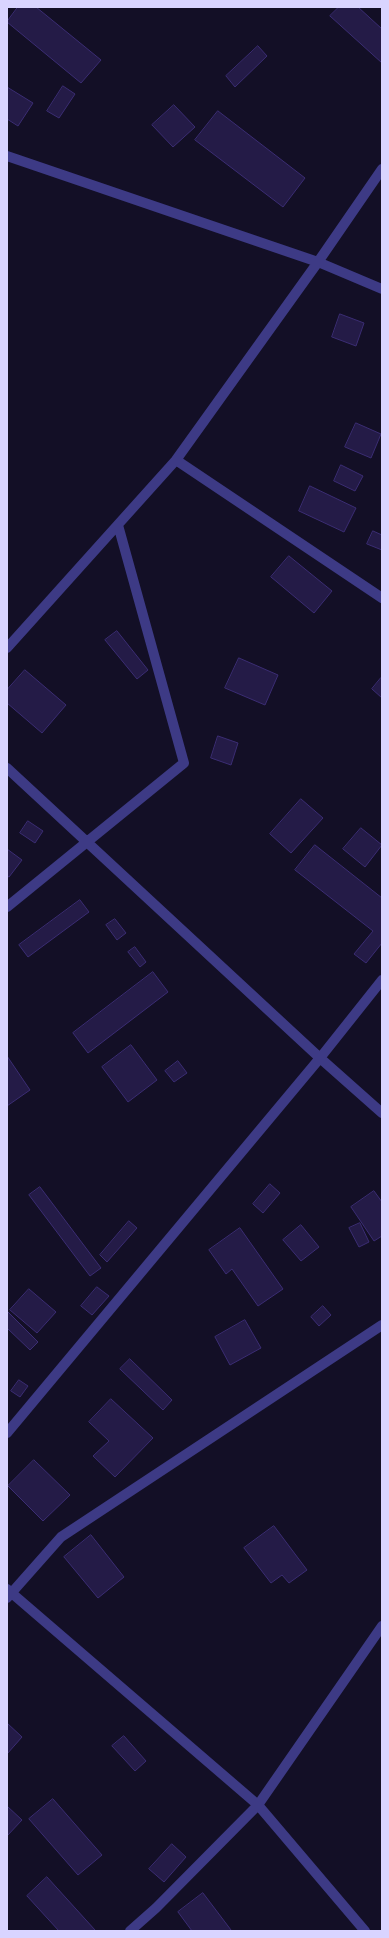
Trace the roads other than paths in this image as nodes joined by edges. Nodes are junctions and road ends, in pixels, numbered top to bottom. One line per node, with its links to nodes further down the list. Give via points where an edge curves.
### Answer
1 (7, 156): 3 (street)
2 (382, 169): 3 (street)
3 (318, 262): 4 (street); 5 (street)
4 (382, 289)
5 (176, 460): 6 (street); 7 (street)
6 (118, 525): 8 (street); 10 (street, via 184,763)
7 (382, 598)
8 (7, 648)
9 (7, 768): 10 (street)
10 (87, 841): 11 (street); 13 (street)
11 (7, 907)
12 (382, 980): 13 (street)
13 (320, 1058): 14 (street); 16 (street)
14 (382, 1113)
15 (382, 1325): 17 (street, via 61,1537)
16 (7, 1433)
17 (8, 1593): 19 (street)
18 (382, 1626): 19 (street)
19 (258, 1805): 20 (street); 21 (street)
20 (130, 1931)
21 (365, 1931)

